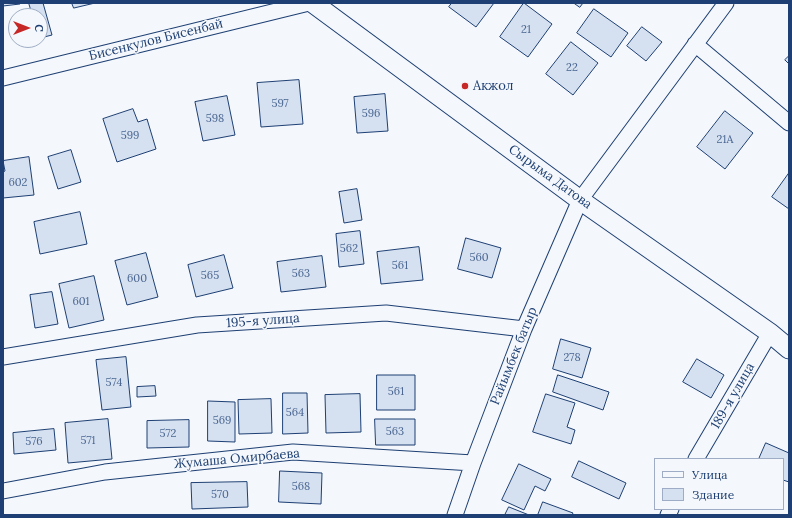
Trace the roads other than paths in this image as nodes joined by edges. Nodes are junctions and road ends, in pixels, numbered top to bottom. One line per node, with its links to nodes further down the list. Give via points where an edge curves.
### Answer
1 (309, 3): 5 (street, Бисенкулов Бисенбай)
2 (313, 3): 7 (street, Сырыма Датова)
3 (726, 3): 4 (street, Райымбек батыр)
4 (696, 44): 6 (street); 7 (street, Райымбек батыр)
5 (3, 78)
6 (789, 123)
7 (580, 200): 8 (street, Райымбек батыр); 9 (street, Сырыма Датова)
8 (524, 330): 11 (street, 195-я улица, via 386,313 197,325); 13 (street, Райымбек батыр)
9 (770, 333): 10 (street, Сырыма Датова); 12 (street, 189-я улица)
10 (789, 349)
11 (3, 357)
12 (697, 458)
13 (473, 463): 14 (street, Жумаша Омирбаева, via 293,452 105,472); 15 (street, Райымбек батыр)
14 (3, 491)
15 (455, 515)

